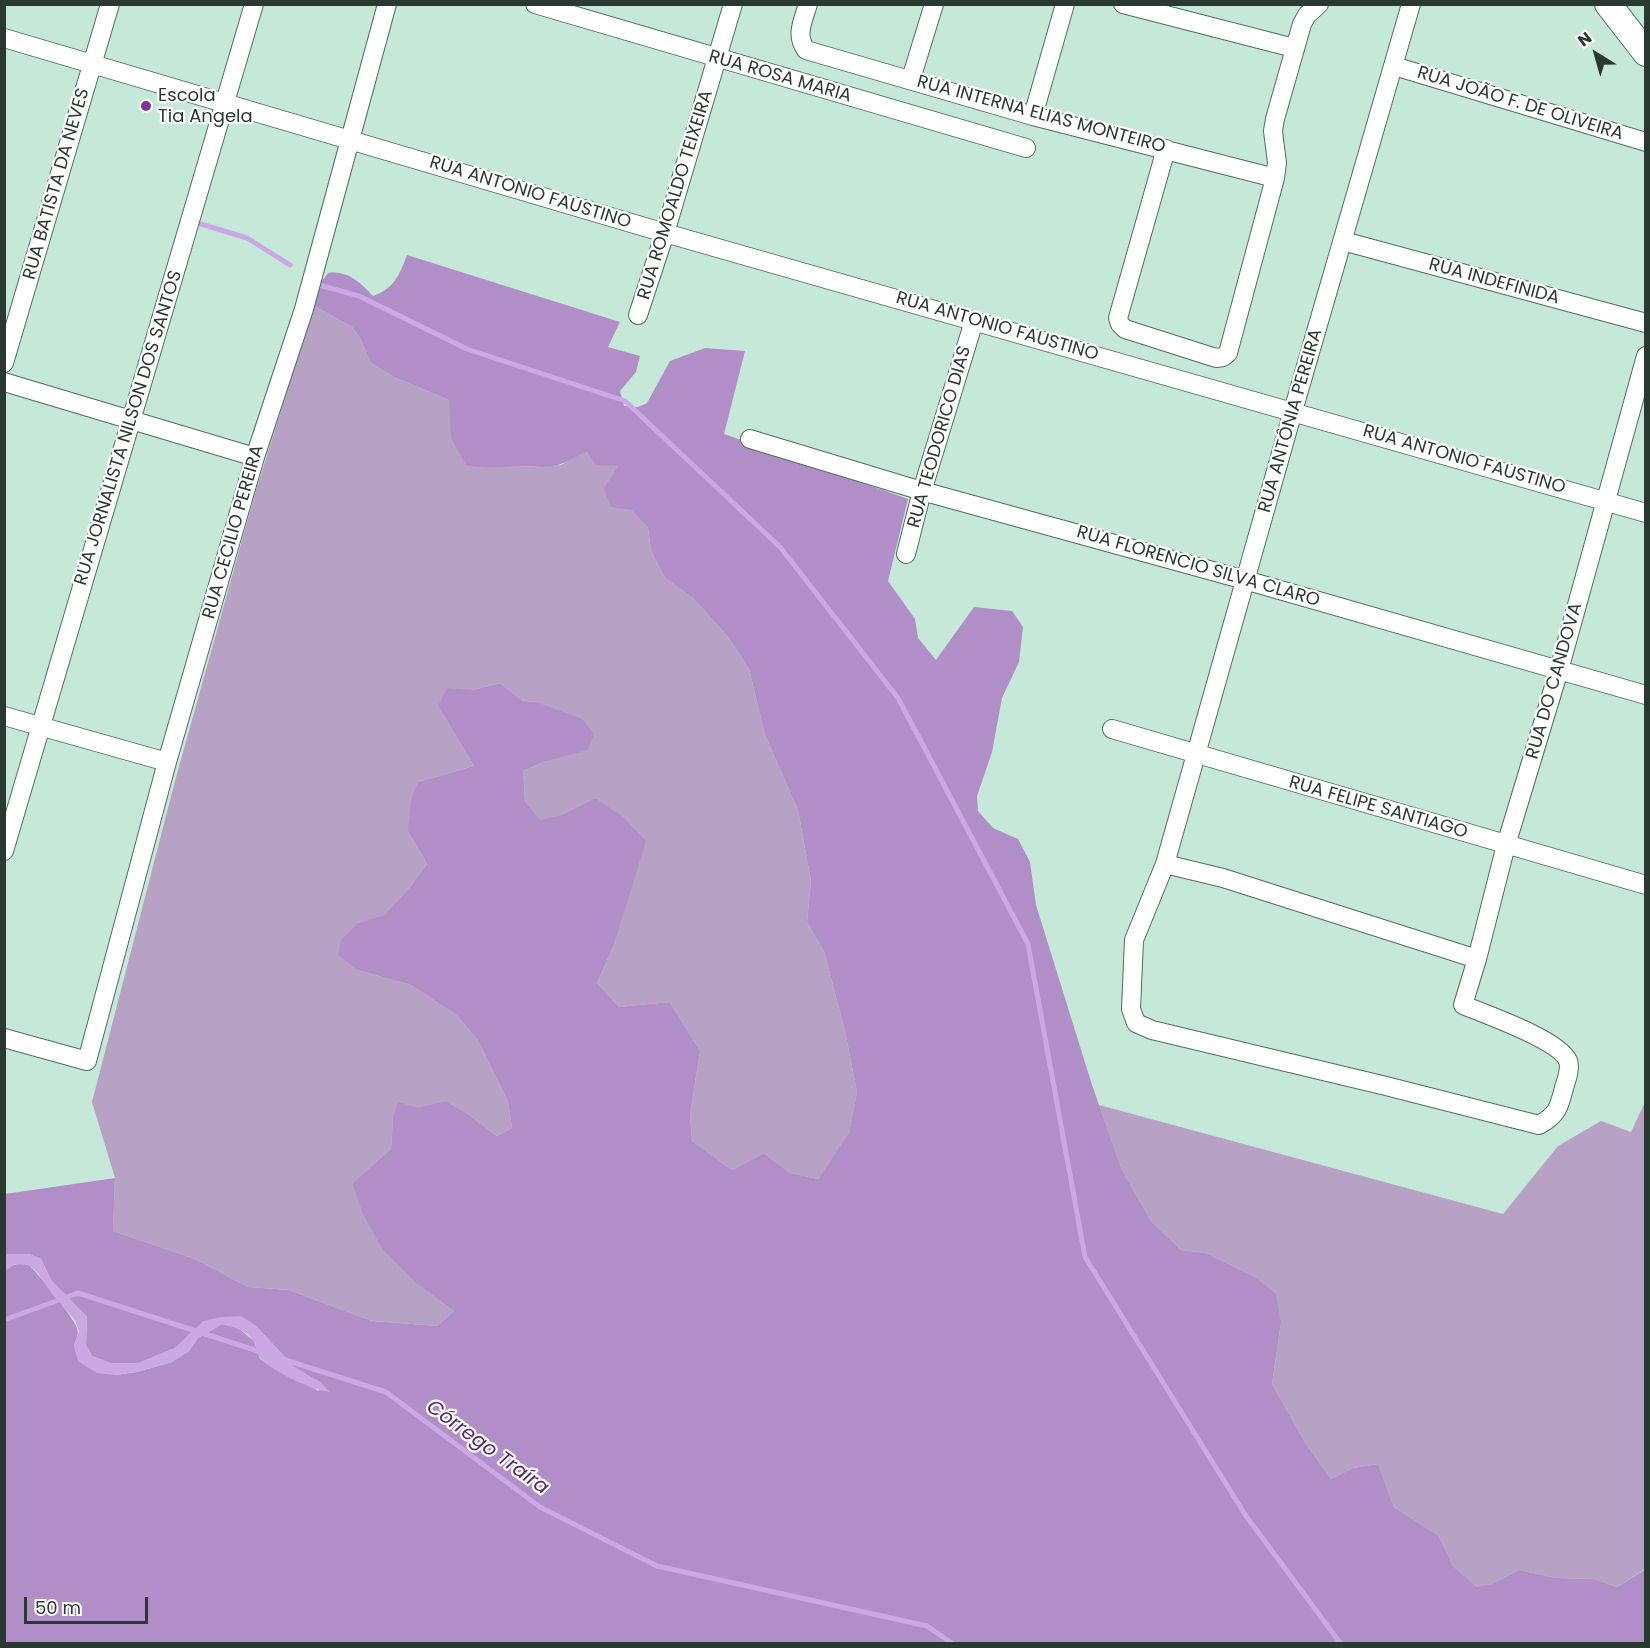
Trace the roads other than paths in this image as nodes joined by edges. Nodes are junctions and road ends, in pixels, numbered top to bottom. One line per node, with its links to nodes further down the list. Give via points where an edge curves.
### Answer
1 (110, 4): 17 (street, RUA BATISTA DA NEVES)
2 (254, 4): 20 (street, RUA JORNALISTA NILSON DOS SANTOS)
3 (387, 4): 22 (street, RUA CECILIO PEREIRA)
4 (535, 4): 16 (street, RUA ROSA MARIA)
5 (733, 4): 16 (street, RUA ROMOALDO TEIXEIRA)
6 (808, 4): 19 (street, RUA INTERNA ELIAS MONTEIRO, via 799,34 806,50)
7 (934, 4): 19 (street)
8 (1065, 4): 21 (street)
9 (1123, 4): 14 (street)
10 (1320, 4): 14 (street, via 1306,15)
11 (1411, 4): 18 (street, RUA ANTÔNIA PEREIRA)
12 (1608, 4): 15 (main road)
13 (4, 38): 17 (street, RUA ANTONIO FAUSTINO)
14 (1294, 48): 26 (street, via 1274,125)
15 (1646, 53)
16 (718, 59): 24 (street, RUA ROSA MARIA); 27 (street, RUA ROMOALDO TEIXEIRA)
17 (92, 63): 20 (street, RUA ANTONIO FAUSTINO); 33 (street, RUA BATISTA DA NEVES)
18 (1394, 66): 23 (street, RUA JOÃO F. DE OLIVEIRA); 28 (street, RUA ANTÔNIA PEREIRA)
19 (911, 79): 21 (street, RUA INTERNA ELIAS MONTEIRO)
20 (226, 103): 22 (street, RUA ANTONIO FAUSTINO); 36 (street, RUA JORNALISTA NILSON DOS SANTOS)
21 (1033, 116): 25 (street, RUA INTERNA ELIAS MONTEIRO)
22 (349, 139): 27 (street, RUA ANTONIO FAUSTINO); 38 (street, RUA CECILIO PEREIRA, via 304,309)
23 (1646, 142)
24 (1026, 148)
25 (1166, 149): 26 (street, RUA INTERNA ELIAS MONTEIRO); 26 (street, via 1118,318 1125,329 1216,358 1228,353)
26 (1275, 178)
27 (665, 233): 29 (street, RUA ROMOALDO TEIXEIRA); 30 (street, RUA ANTONIO FAUSTINO)
28 (1343, 241): 31 (street, RUA INDEFINIDA); 35 (street, RUA ANTÔNIA PEREIRA)
29 (638, 315)
30 (974, 321): 35 (street, RUA ANTONIO FAUSTINO); 39 (street, RUA TEODORICO DIAS)
31 (1646, 324)
32 (1646, 356): 40 (street, RUA DO CANDOVA)
33 (4, 363)
34 (4, 382): 36 (street)
35 (1293, 411): 40 (street, RUA ANTONIO FAUSTINO); 43 (street, RUA ANTÔNIA PEREIRA)
36 (130, 421): 38 (street); 47 (street, RUA JORNALISTA NILSON DOS SANTOS)
37 (750, 439): 39 (street, RUA FLORENCIO SILVA CLARO)
38 (255, 457): 50 (street, RUA CECILIO PEREIRA)
39 (922, 491): 42 (street, RUA TEODORICO DIAS); 43 (street, RUA FLORENCIO SILVA CLARO)
40 (1605, 501): 41 (street, RUA ANTONIO FAUSTINO); 44 (street, RUA DO CANDOVA)
41 (1646, 513)
42 (906, 554)
43 (1245, 580): 44 (street, RUA FLORENCIO SILVA CLARO); 49 (street, RUA ANTÔNIA PEREIRA)
44 (1559, 670): 45 (street, RUA FLORENCIO SILVA CLARO); 51 (street, RUA DO CANDOVA)
45 (1646, 695)
46 (4, 716): 47 (street)
47 (41, 726): 50 (street); 52 (street, RUA JORNALISTA NILSON DOS SANTOS)
48 (1112, 729): 49 (street, RUA FELIPE SANTIAGO)
49 (1196, 755): 51 (street, RUA FELIPE SANTIAGO); 53 (street, RUA ANTÔNIA PEREIRA)
50 (167, 762): 57 (street, RUA CECILIO PEREIRA, via 87,1061)
51 (1506, 845): 54 (street, RUA FELIPE SANTIAGO); 55 (street, RUA DO CANDOVA)
52 (4, 851)
53 (1165, 864): 55 (street, via 1223,878); 56 (street, RUA ANTÔNIA PEREIRA, via 1134,940 1131,1009 1136,1023 1539,1125 1552,1118 1560,1105 1569,1064 1564,1054 1548,1041)
54 (1646, 885)
55 (1478, 959): 56 (street, RUA DO CANDOVA)
56 (1462, 1005)
57 (4, 1038)

